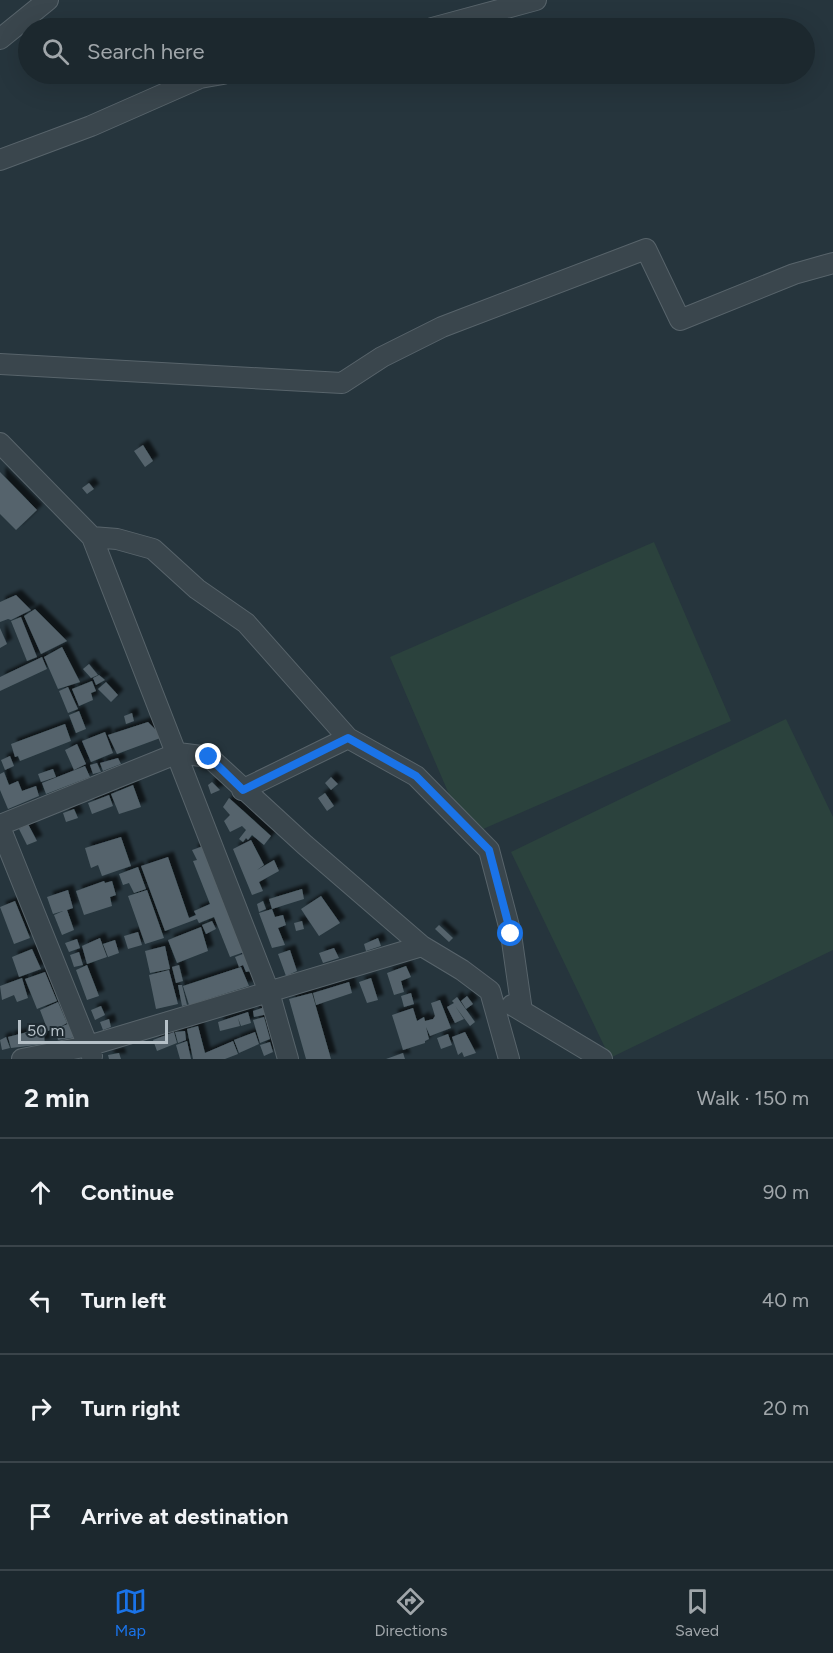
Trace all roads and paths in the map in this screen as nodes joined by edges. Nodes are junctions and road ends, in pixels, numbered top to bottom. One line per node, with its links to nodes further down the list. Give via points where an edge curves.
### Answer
1 (48, 0): 3 (street)
2 (536, 0): 4 (street)
3 (26, 18)
4 (469, 18)
5 (18, 24): 6 (street)
6 (0, 39)
7 (186, 84): 8 (street)
8 (0, 160)
9 (833, 263): 10 (street, via 794,274 680,320 646,249 442,327 382,357 342,383)
10 (0, 364)
11 (0, 444): 12 (street)
12 (92, 537): 13 (street, via 153,549 197,589 246,623); 14 (street)
13 (348, 738): 15 (street); 20 (street, via 416,776 489,850 511,934)
14 (178, 753): 15 (street, via 209,757); 16 (street); 19 (street)
15 (243, 790): 17 (street)
16 (0, 826): 21 (street)
17 (422, 946): 18 (street); 19 (street)
18 (490, 991): 20 (street); 24 (street)
19 (269, 992): 21 (street); 23 (street)
20 (522, 1011): 25 (street)
21 (91, 1053): 22 (street)
22 (22, 1059)
23 (288, 1059)
24 (509, 1059)
25 (602, 1059)

